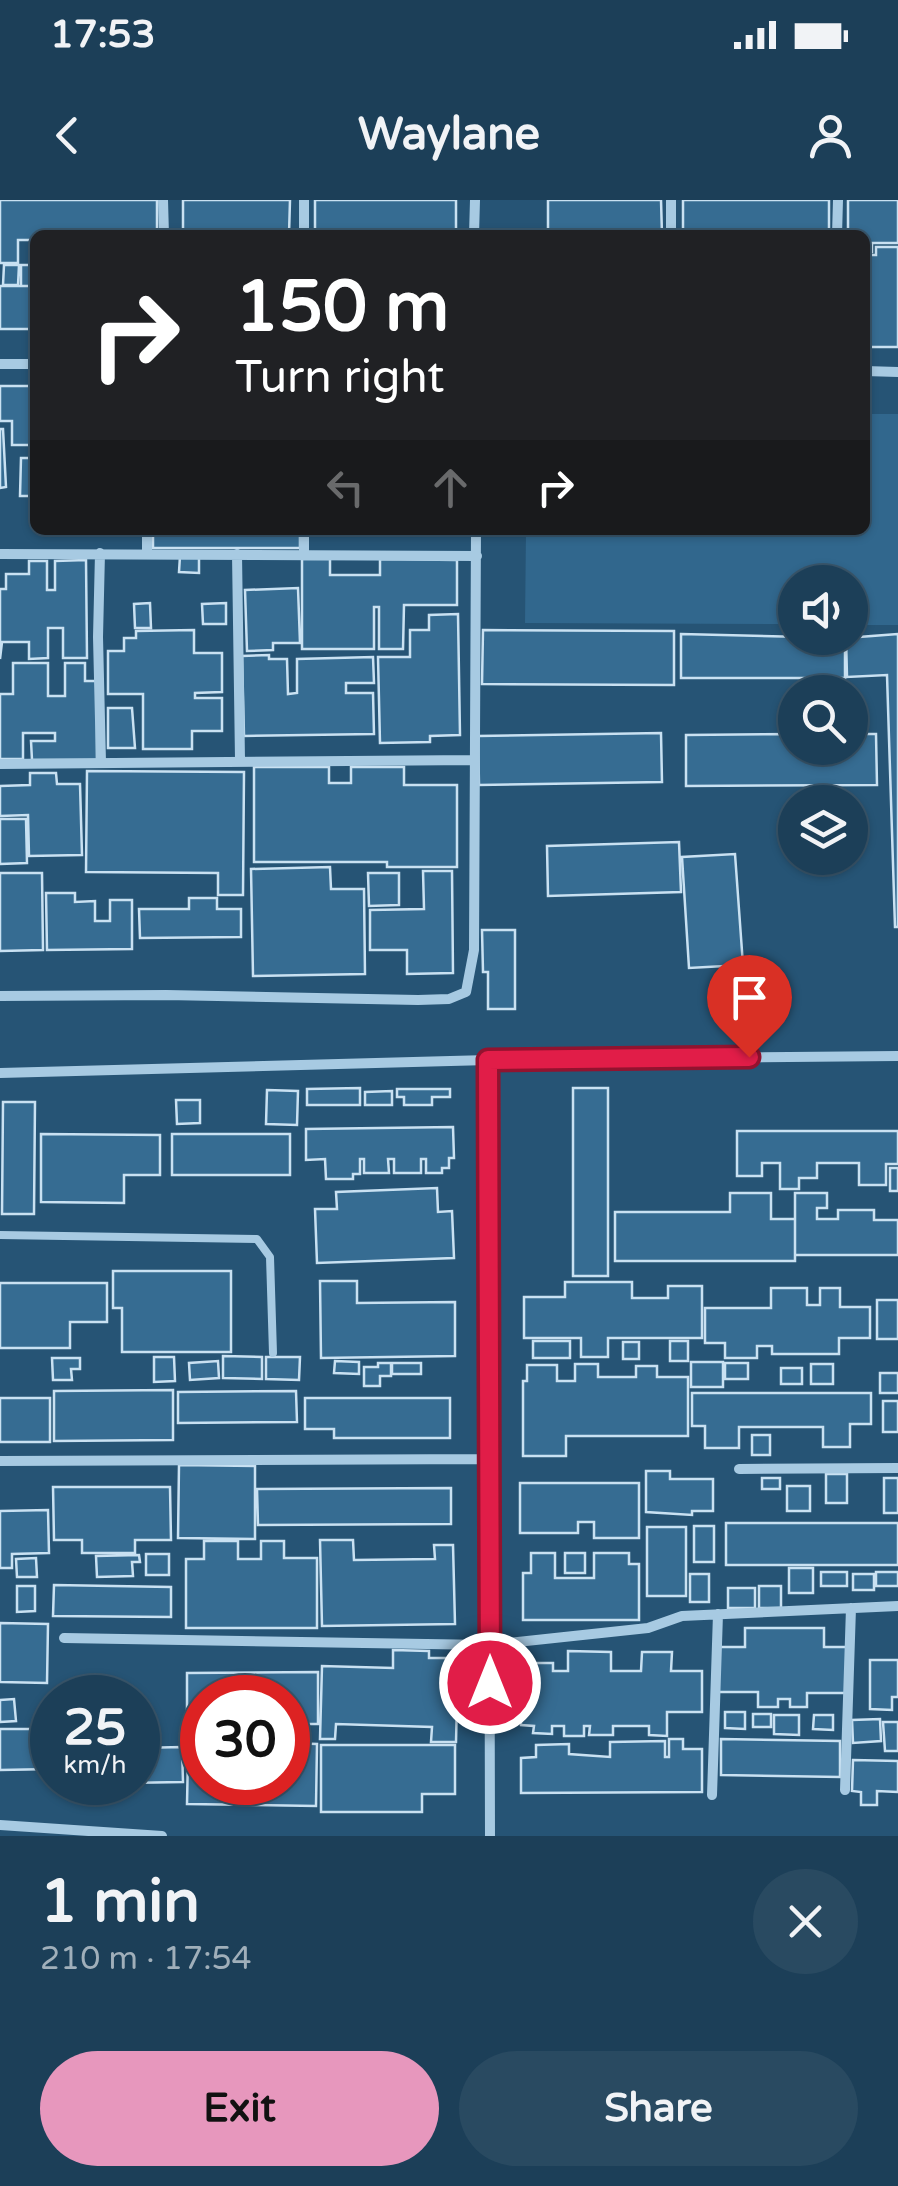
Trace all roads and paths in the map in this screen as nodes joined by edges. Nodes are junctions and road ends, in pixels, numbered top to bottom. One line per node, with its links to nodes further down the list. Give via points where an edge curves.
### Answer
1 (163, 200): 6 (street)
2 (304, 200): 7 (street)
3 (474, 200): 8 (street)
4 (671, 200): 9 (street)
5 (838, 200): 10 (street)
6 (164, 230)
7 (304, 230)
8 (474, 230)
9 (671, 230)
10 (837, 230)
11 (0, 364): 12 (street)
12 (30, 364)
13 (870, 372): 14 (street)
14 (898, 372)
15 (147, 535): 19 (street)
16 (304, 535): 20 (street)
17 (476, 535): 23 (street)
18 (100, 553): 19 (street); 21 (street); 26 (street)
19 (148, 553): 22 (street)
20 (304, 553): 22 (street); 23 (street)
21 (0, 554)
22 (237, 554): 24 (street)
23 (477, 556): 25 (street)
24 (240, 760): 25 (street); 26 (street)
25 (475, 760): 28 (street, via 474,950 470,982 458,996)
26 (101, 762): 27 (street)
27 (0, 764)
28 (0, 996)
29 (898, 1056): 30 (street)
30 (488, 1060): 31 (street); 34 (street)
31 (0, 1074)
32 (0, 1235): 33 (lane, via 257,1239 270,1257)
33 (273, 1354)
34 (488, 1459): 35 (street); 42 (street)
35 (0, 1461)
36 (898, 1468): 37 (street)
37 (739, 1469)
38 (898, 1606): 39 (street)
39 (851, 1608): 40 (street); 43 (street)
40 (718, 1614): 42 (street); 44 (street)
41 (64, 1638): 42 (street)
42 (489, 1644): 47 (street)
43 (845, 1790)
44 (712, 1795)
45 (0, 1826): 46 (street)
46 (162, 1836)
47 (490, 1836)

